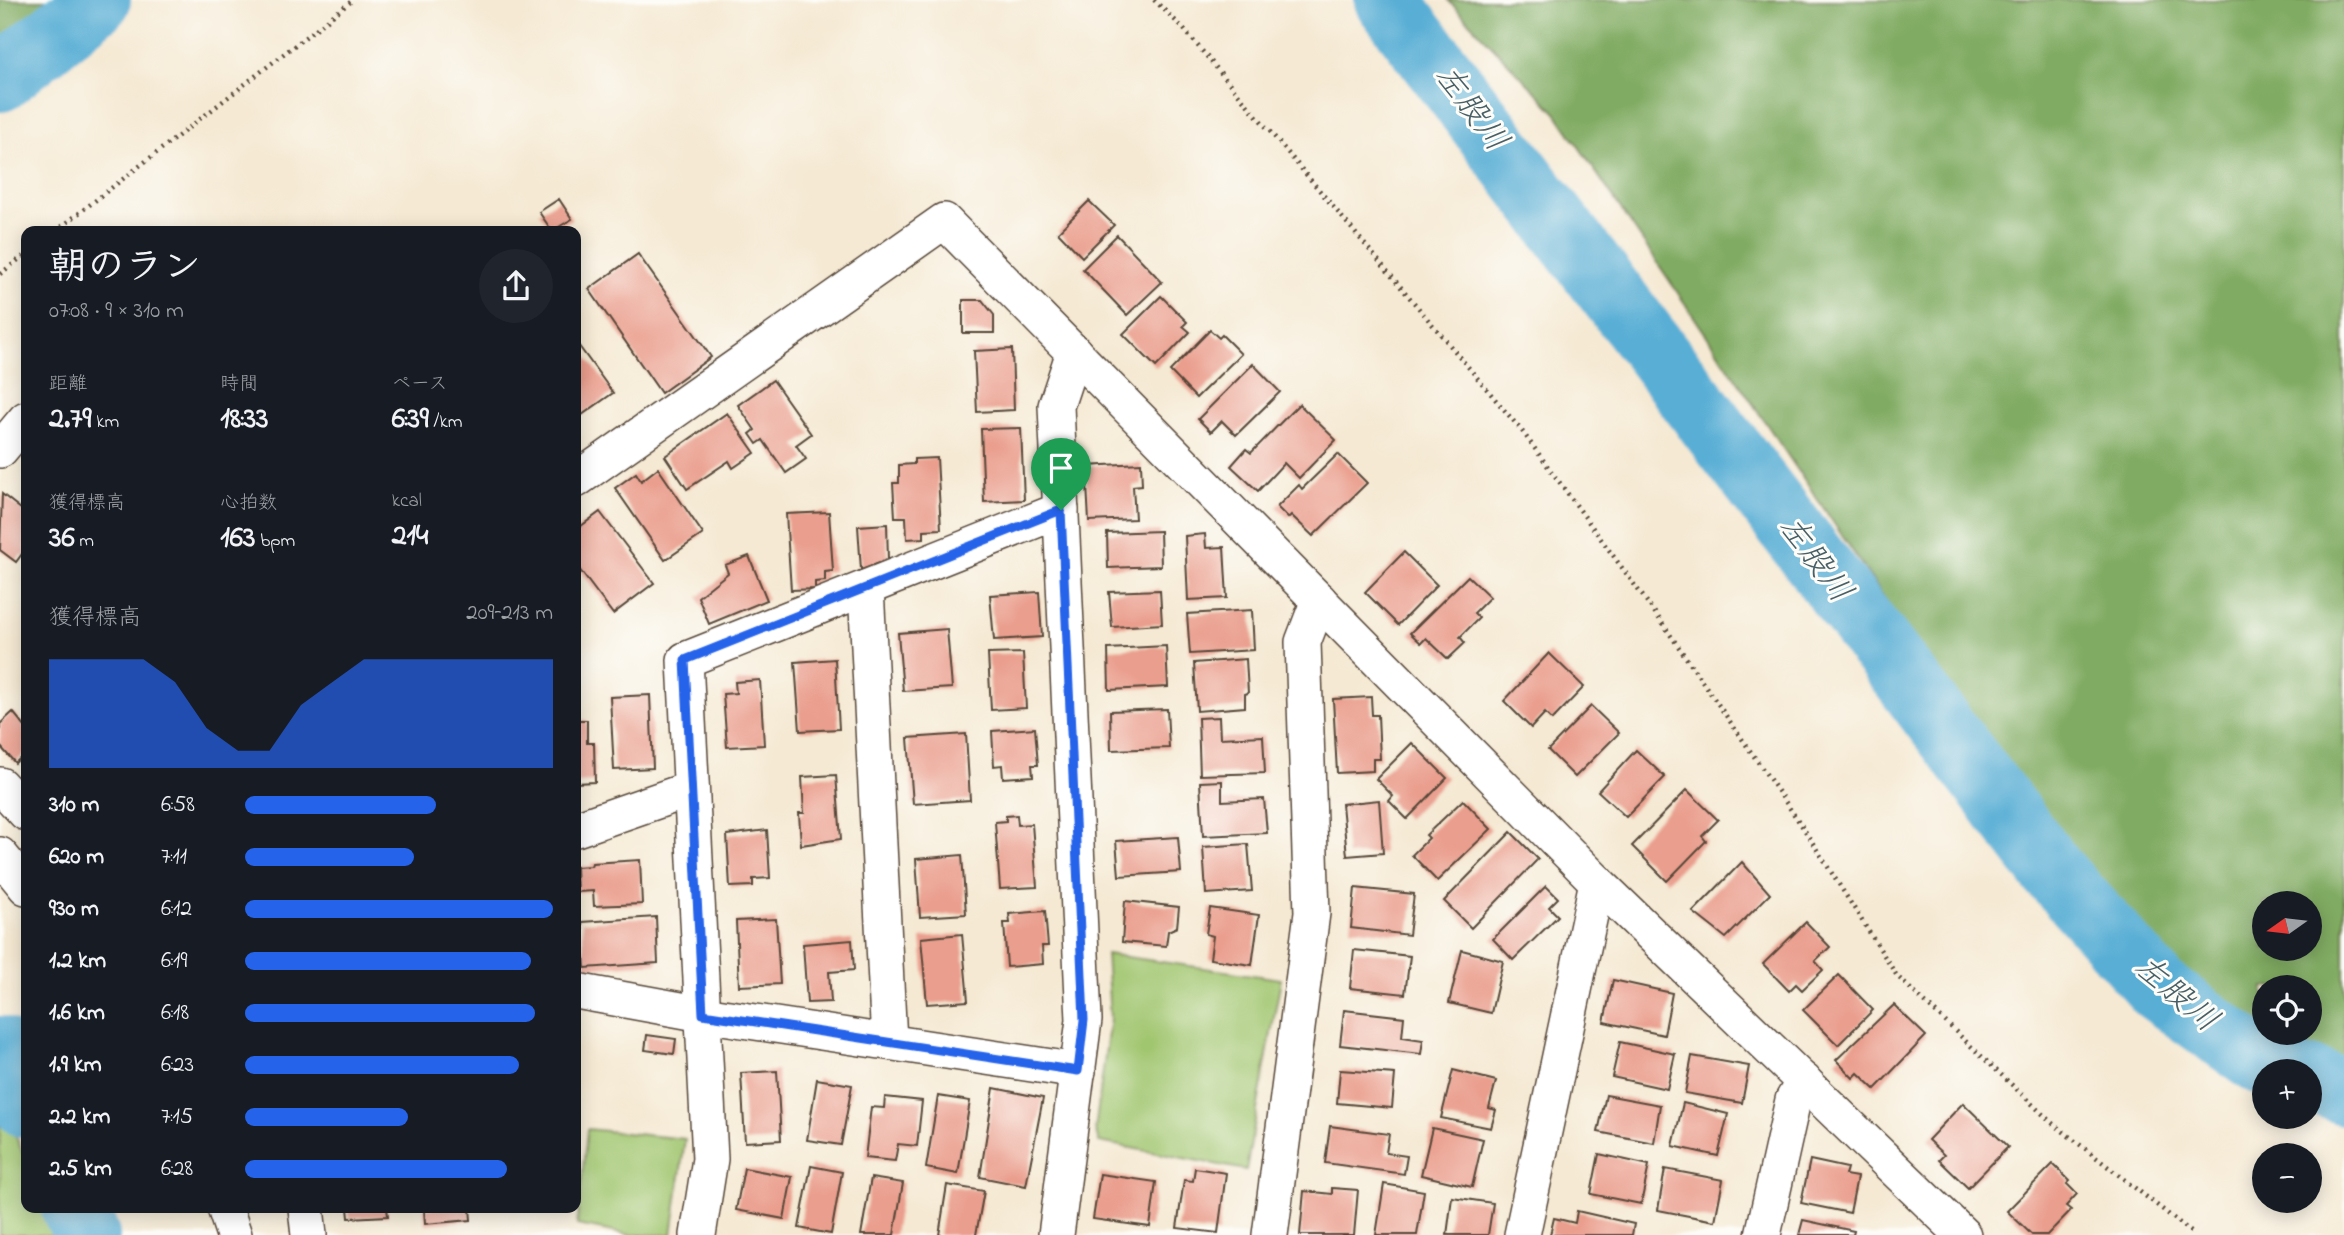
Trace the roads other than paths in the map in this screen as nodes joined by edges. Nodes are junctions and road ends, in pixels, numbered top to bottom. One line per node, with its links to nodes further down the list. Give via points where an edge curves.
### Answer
1 (1074, 352): 4 (street, via 944,221); 5 (street, via 1056,406); 7 (street)
2 (21, 425): 3 (street)
3 (0, 450)
4 (581, 476)
5 (1061, 510): 6 (street); 16 (street, via 1084,1020)
6 (866, 588): 9 (street, via 685,660); 15 (street)
7 (1319, 600): 12 (street); 24 (street, via 1303,642 1312,913)
8 (0, 785): 10 (street)
9 (691, 789): 11 (street); 14 (street)
10 (21, 808)
11 (581, 827)
12 (1597, 881): 17 (street); 25 (street)
13 (581, 991): 14 (street)
14 (703, 1014): 15 (street); 22 (street, via 710,1159)
15 (889, 1042): 16 (street)
16 (1078, 1071): 23 (street)
17 (1804, 1082): 26 (street, via 1793,1100); 27 (street)
18 (227, 1213): 20 (street)
19 (307, 1213): 21 (street)
20 (234, 1235)
21 (309, 1235)
22 (698, 1235)
23 (1057, 1235)
24 (1270, 1235)
25 (1521, 1235)
26 (1763, 1235)
27 (1963, 1235)

